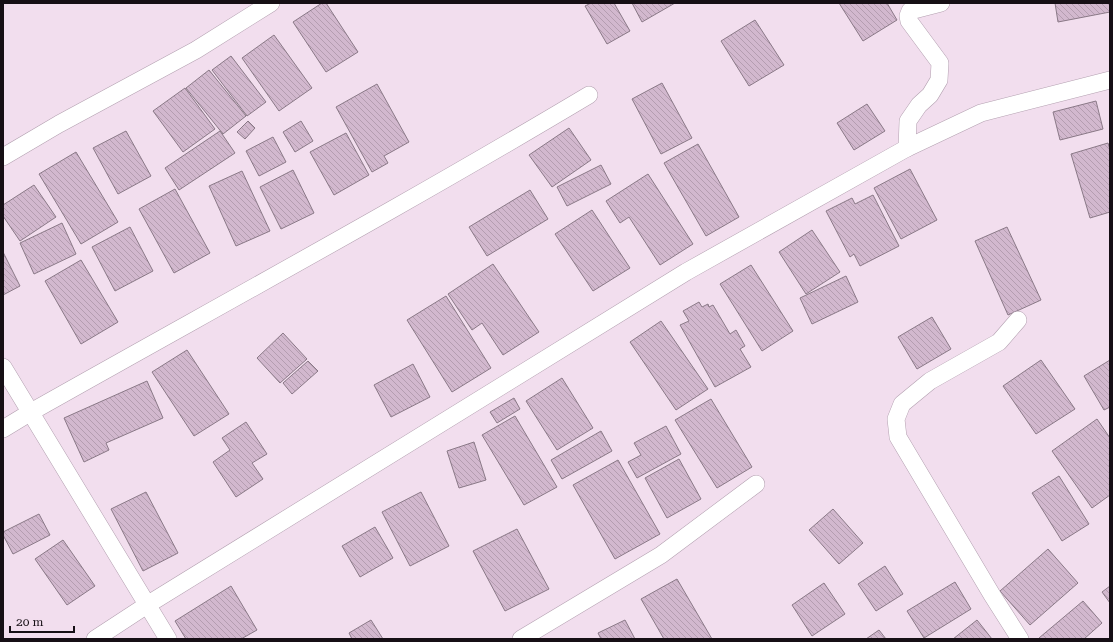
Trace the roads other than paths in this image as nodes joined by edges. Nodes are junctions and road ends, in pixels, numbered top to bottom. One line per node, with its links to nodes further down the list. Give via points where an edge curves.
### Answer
1 (271, 3): 6 (street, via 196,50)
2 (941, 3): 5 (street, via 910,10 908,16 940,63 939,80 930,96 919,105 908,121)
3 (1110, 80): 5 (street, via 981,113)
4 (589, 95): 9 (street, via 339,240)
5 (907, 148): 12 (street, via 686,272)
6 (3, 157)
7 (1018, 320): 16 (street, via 1000,342 930,381 902,404 896,419 898,437)
8 (3, 367): 9 (street)
9 (31, 412): 10 (street); 12 (street)
10 (3, 430)
11 (756, 484): 15 (street, via 661,555)
12 (147, 605): 13 (street); 14 (street)
13 (95, 639)
14 (168, 639)
15 (521, 639)
16 (1020, 639)

